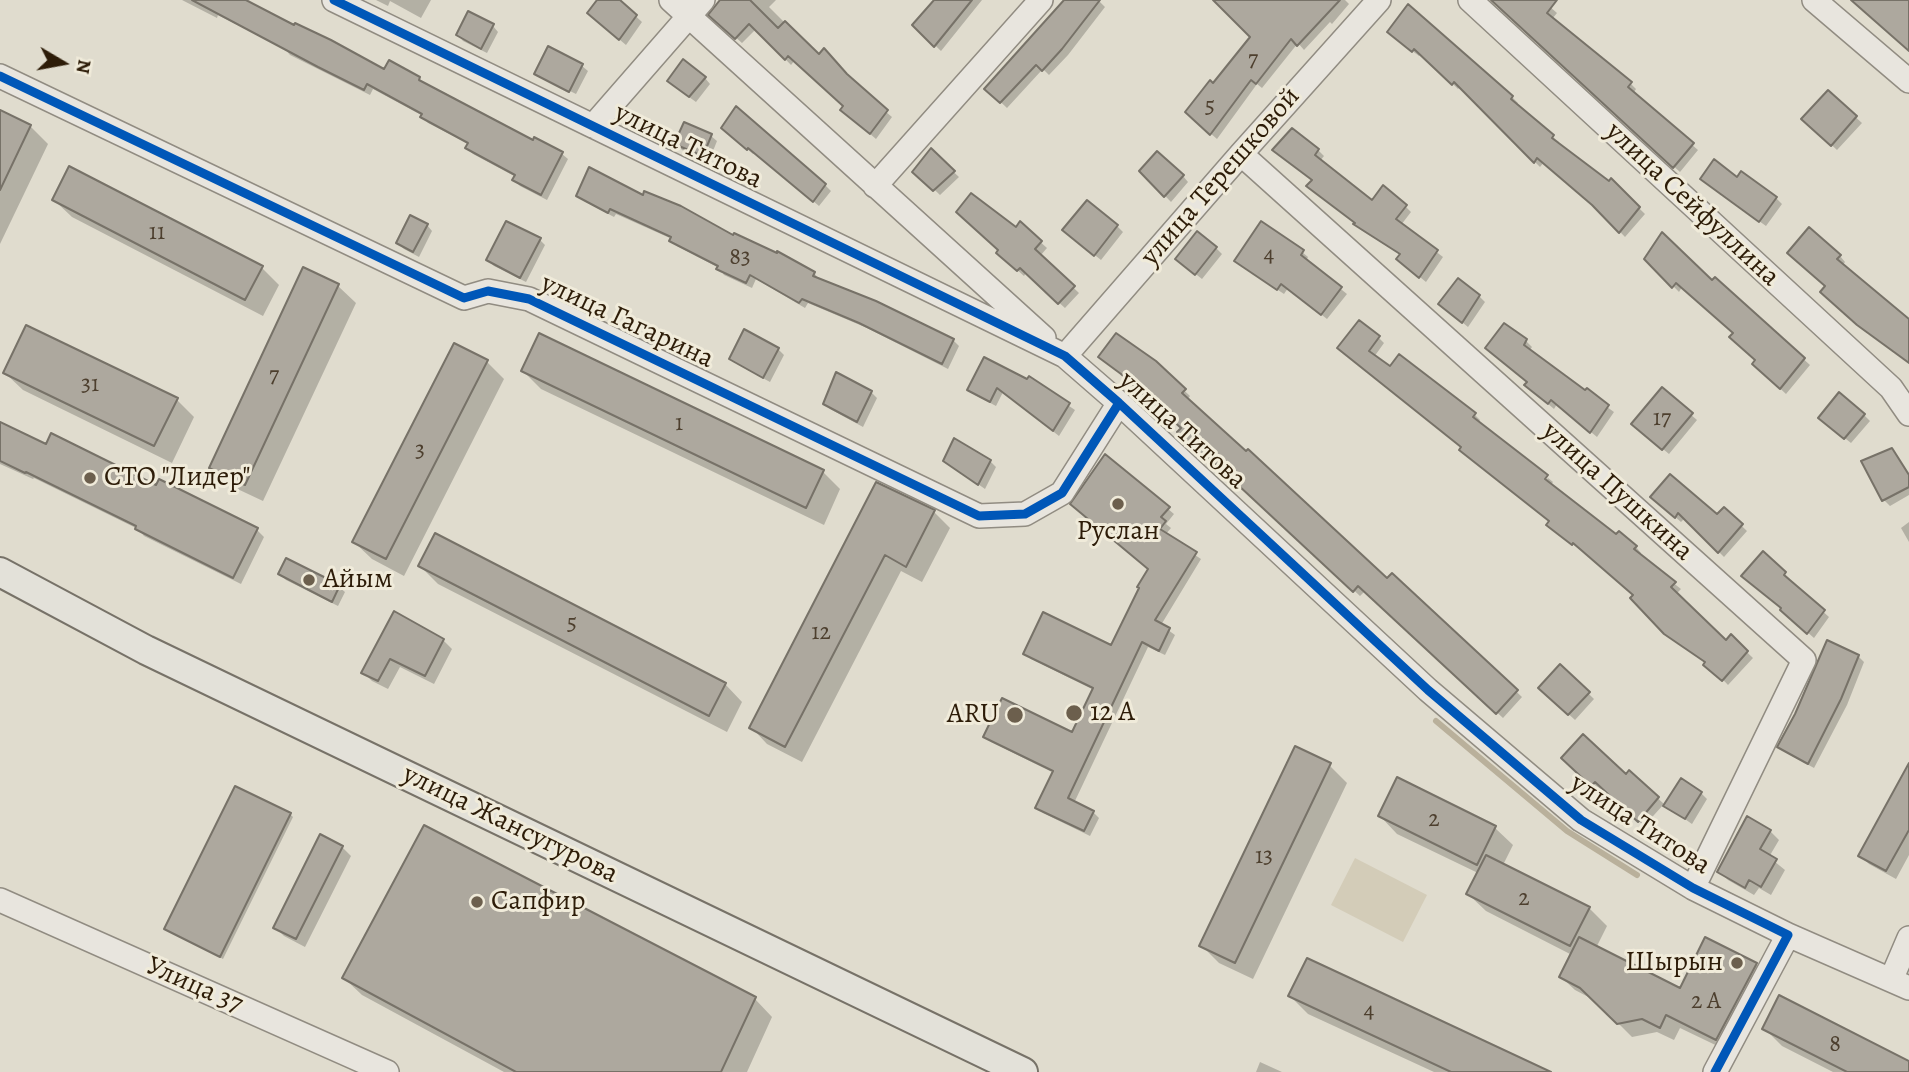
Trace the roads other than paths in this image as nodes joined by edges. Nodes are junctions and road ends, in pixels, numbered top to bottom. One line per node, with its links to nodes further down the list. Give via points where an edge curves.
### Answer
1 (334, 0): 10 (street, улица Титова)
2 (671, 0): 7 (street)
3 (1041, 0): 12 (street)
4 (1379, 0): 11 (street, улица Терешковой)
5 (1470, 0): 15 (street, улица Сейфуллина, via 1891,388)
6 (1814, 0): 9 (street)
7 (696, 8): 10 (street); 12 (street)
8 (0, 76): 14 (street, улица Гагарина, via 464,298 488,291 529,299 979,516 1025,514 1062,493)
9 (1909, 81)
10 (593, 126): 13 (street, улица Титова)
11 (1241, 153): 13 (street, улица Терешковой); 17 (street, улица Пушкина, via 1804,660)
12 (875, 186): 13 (street)
13 (1065, 356): 14 (street, улица Титова)
14 (1119, 404): 17 (street, улица Титова, via 1429,690 1581,820)
15 (1909, 414)
16 (0, 572): 23 (main road, улица Жансугурова, via 146,650)
17 (1693, 888): 19 (street, улица Титова)
18 (0, 900): 22 (street, Улица 37)
19 (1788, 934): 21 (street, улица Титова); 24 (street)
20 (1909, 938): 21 (street)
21 (1900, 984)
22 (387, 1072)
23 (1023, 1072)
24 (1715, 1072)

